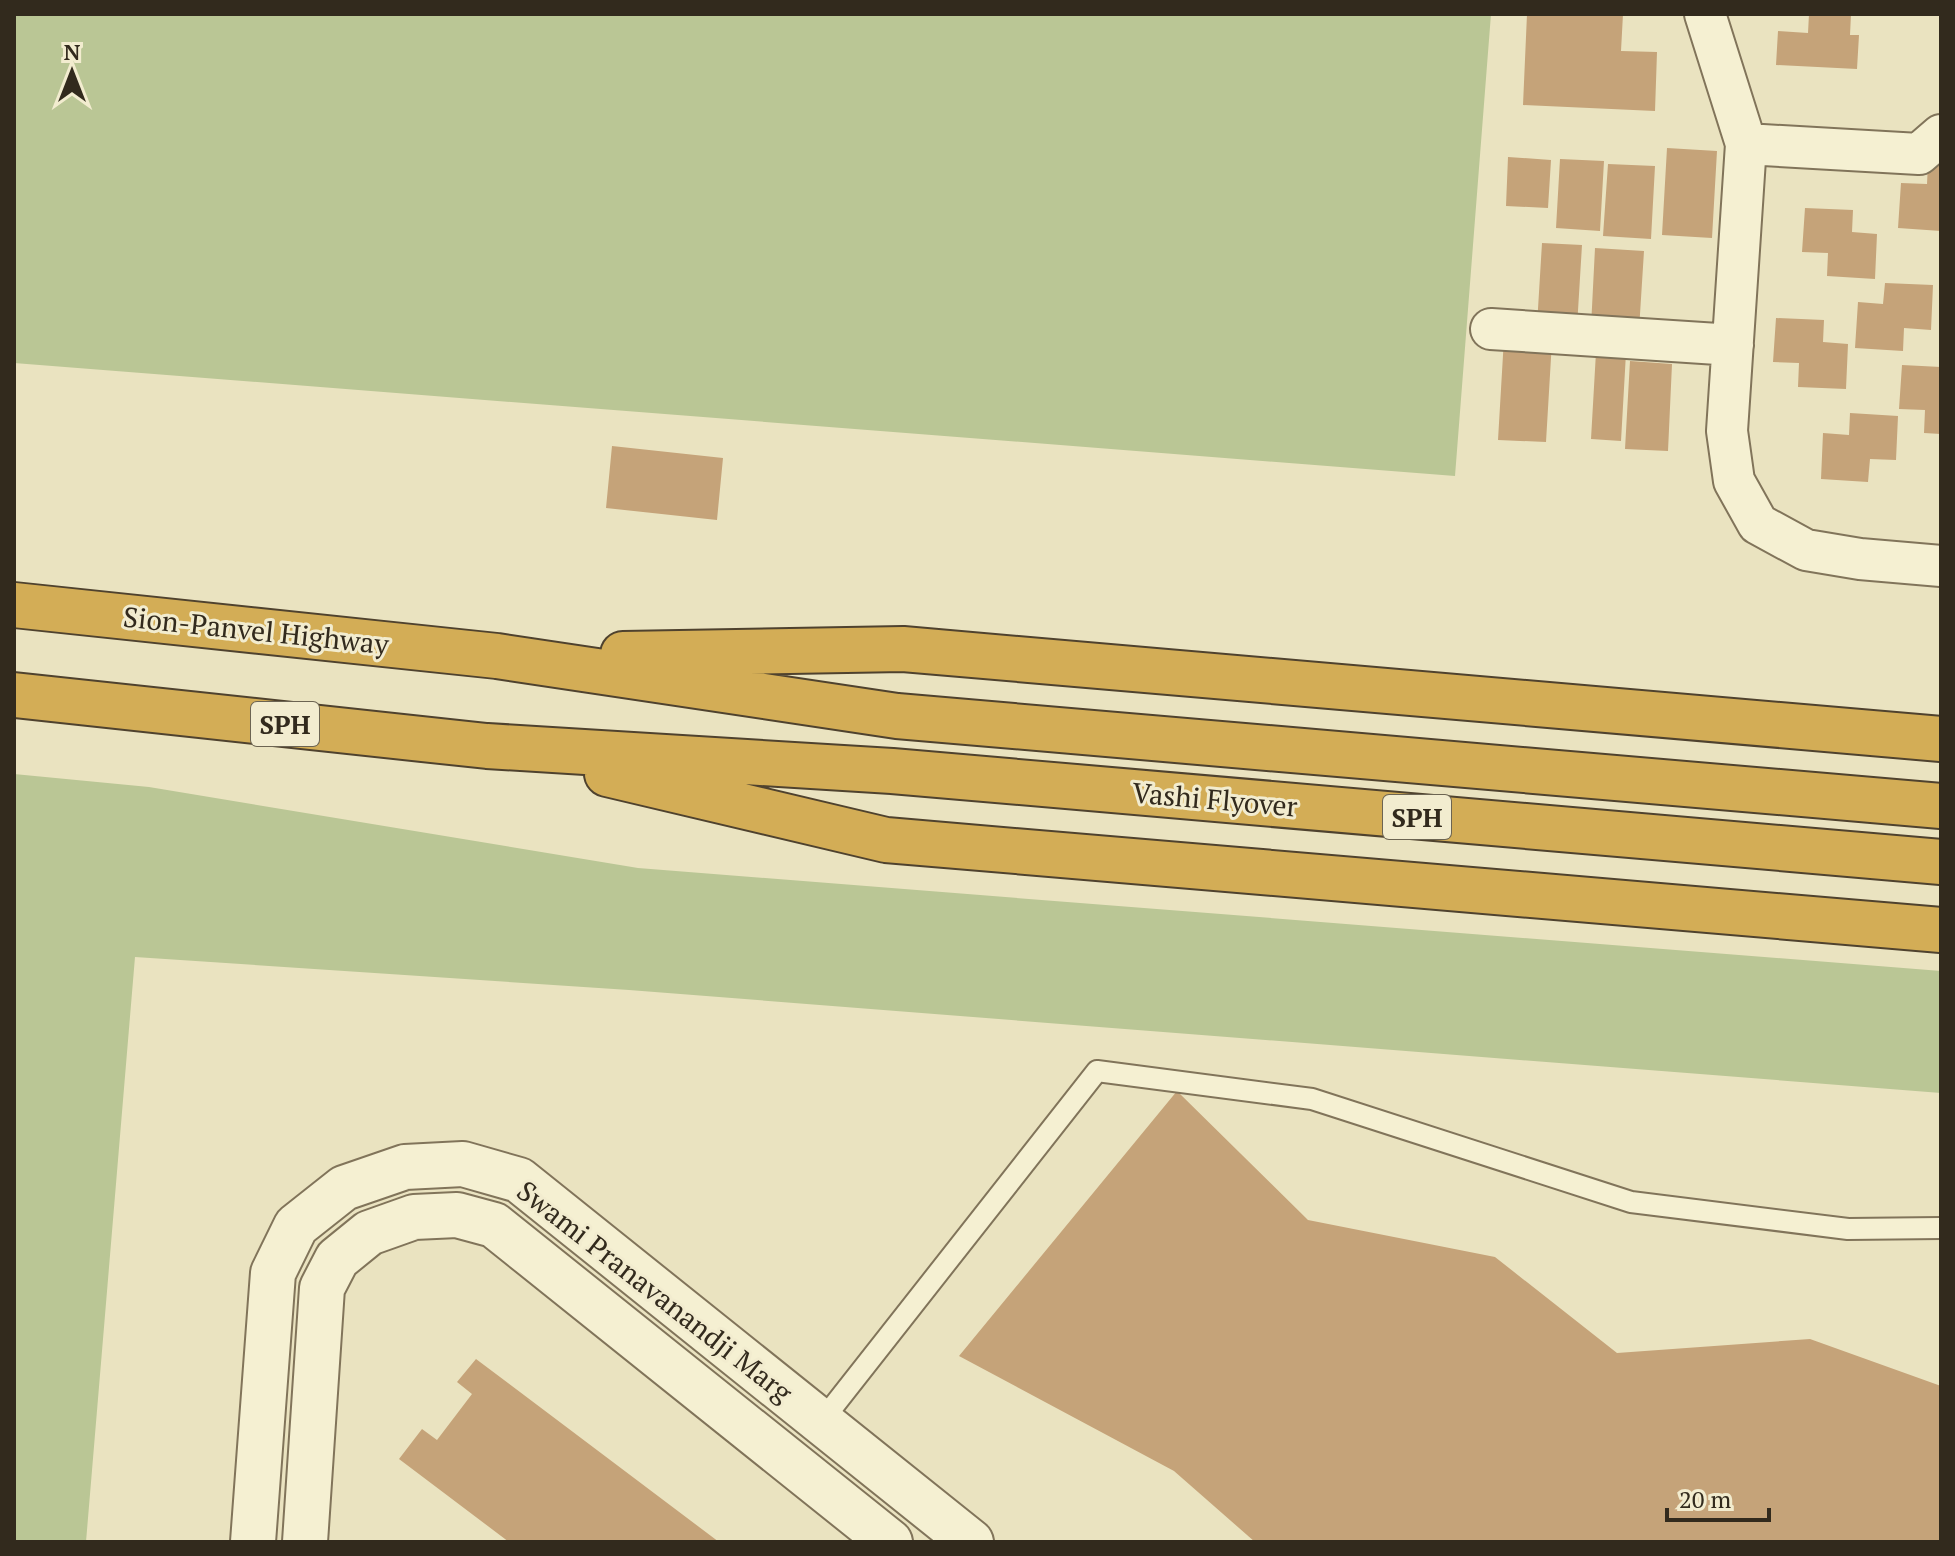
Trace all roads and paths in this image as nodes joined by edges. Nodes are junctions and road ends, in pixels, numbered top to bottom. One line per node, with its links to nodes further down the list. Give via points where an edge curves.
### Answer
1 (1705, 14): 3 (street)
2 (1941, 135): 3 (street, via 1919,154)
3 (1746, 144): 5 (street)
4 (1491, 329): 5 (street)
5 (1733, 345): 6 (street, via 1727,431 1732,469 1758,524 1806,550)
6 (1941, 566)
7 (14, 605): 8 (highway, Sion-Panvel Highway / SPH)
8 (497, 656): 10 (highway, via 903,649); 12 (highway, Vashi Flyover / SPH, via 897,716)
9 (14, 695): 11 (highway, SPH)
10 (1941, 739)
11 (487, 746): 13 (highway, Vashi Flyover / SPH, via 892,771); 14 (highway, via 886,840)
12 (1941, 806)
13 (1941, 862)
14 (1941, 930)
15 (1941, 1228): 16 (lane, via 1848,1229 1631,1202 1312,1099 1097,1071)
16 (821, 1422): 17 (street, Swami Pranavanandji Marg, via 519,1180 463,1164 405,1167 344,1188 296,1226 273,1273); 20 (street, Swami Pranavanandji Marg)
17 (253, 1542)
18 (305, 1542): 19 (street, Swami Pranavanandji Marg, via 322,1288 337,1259 369,1233 414,1217 457,1215 494,1225)
19 (890, 1542)
20 (971, 1542)

